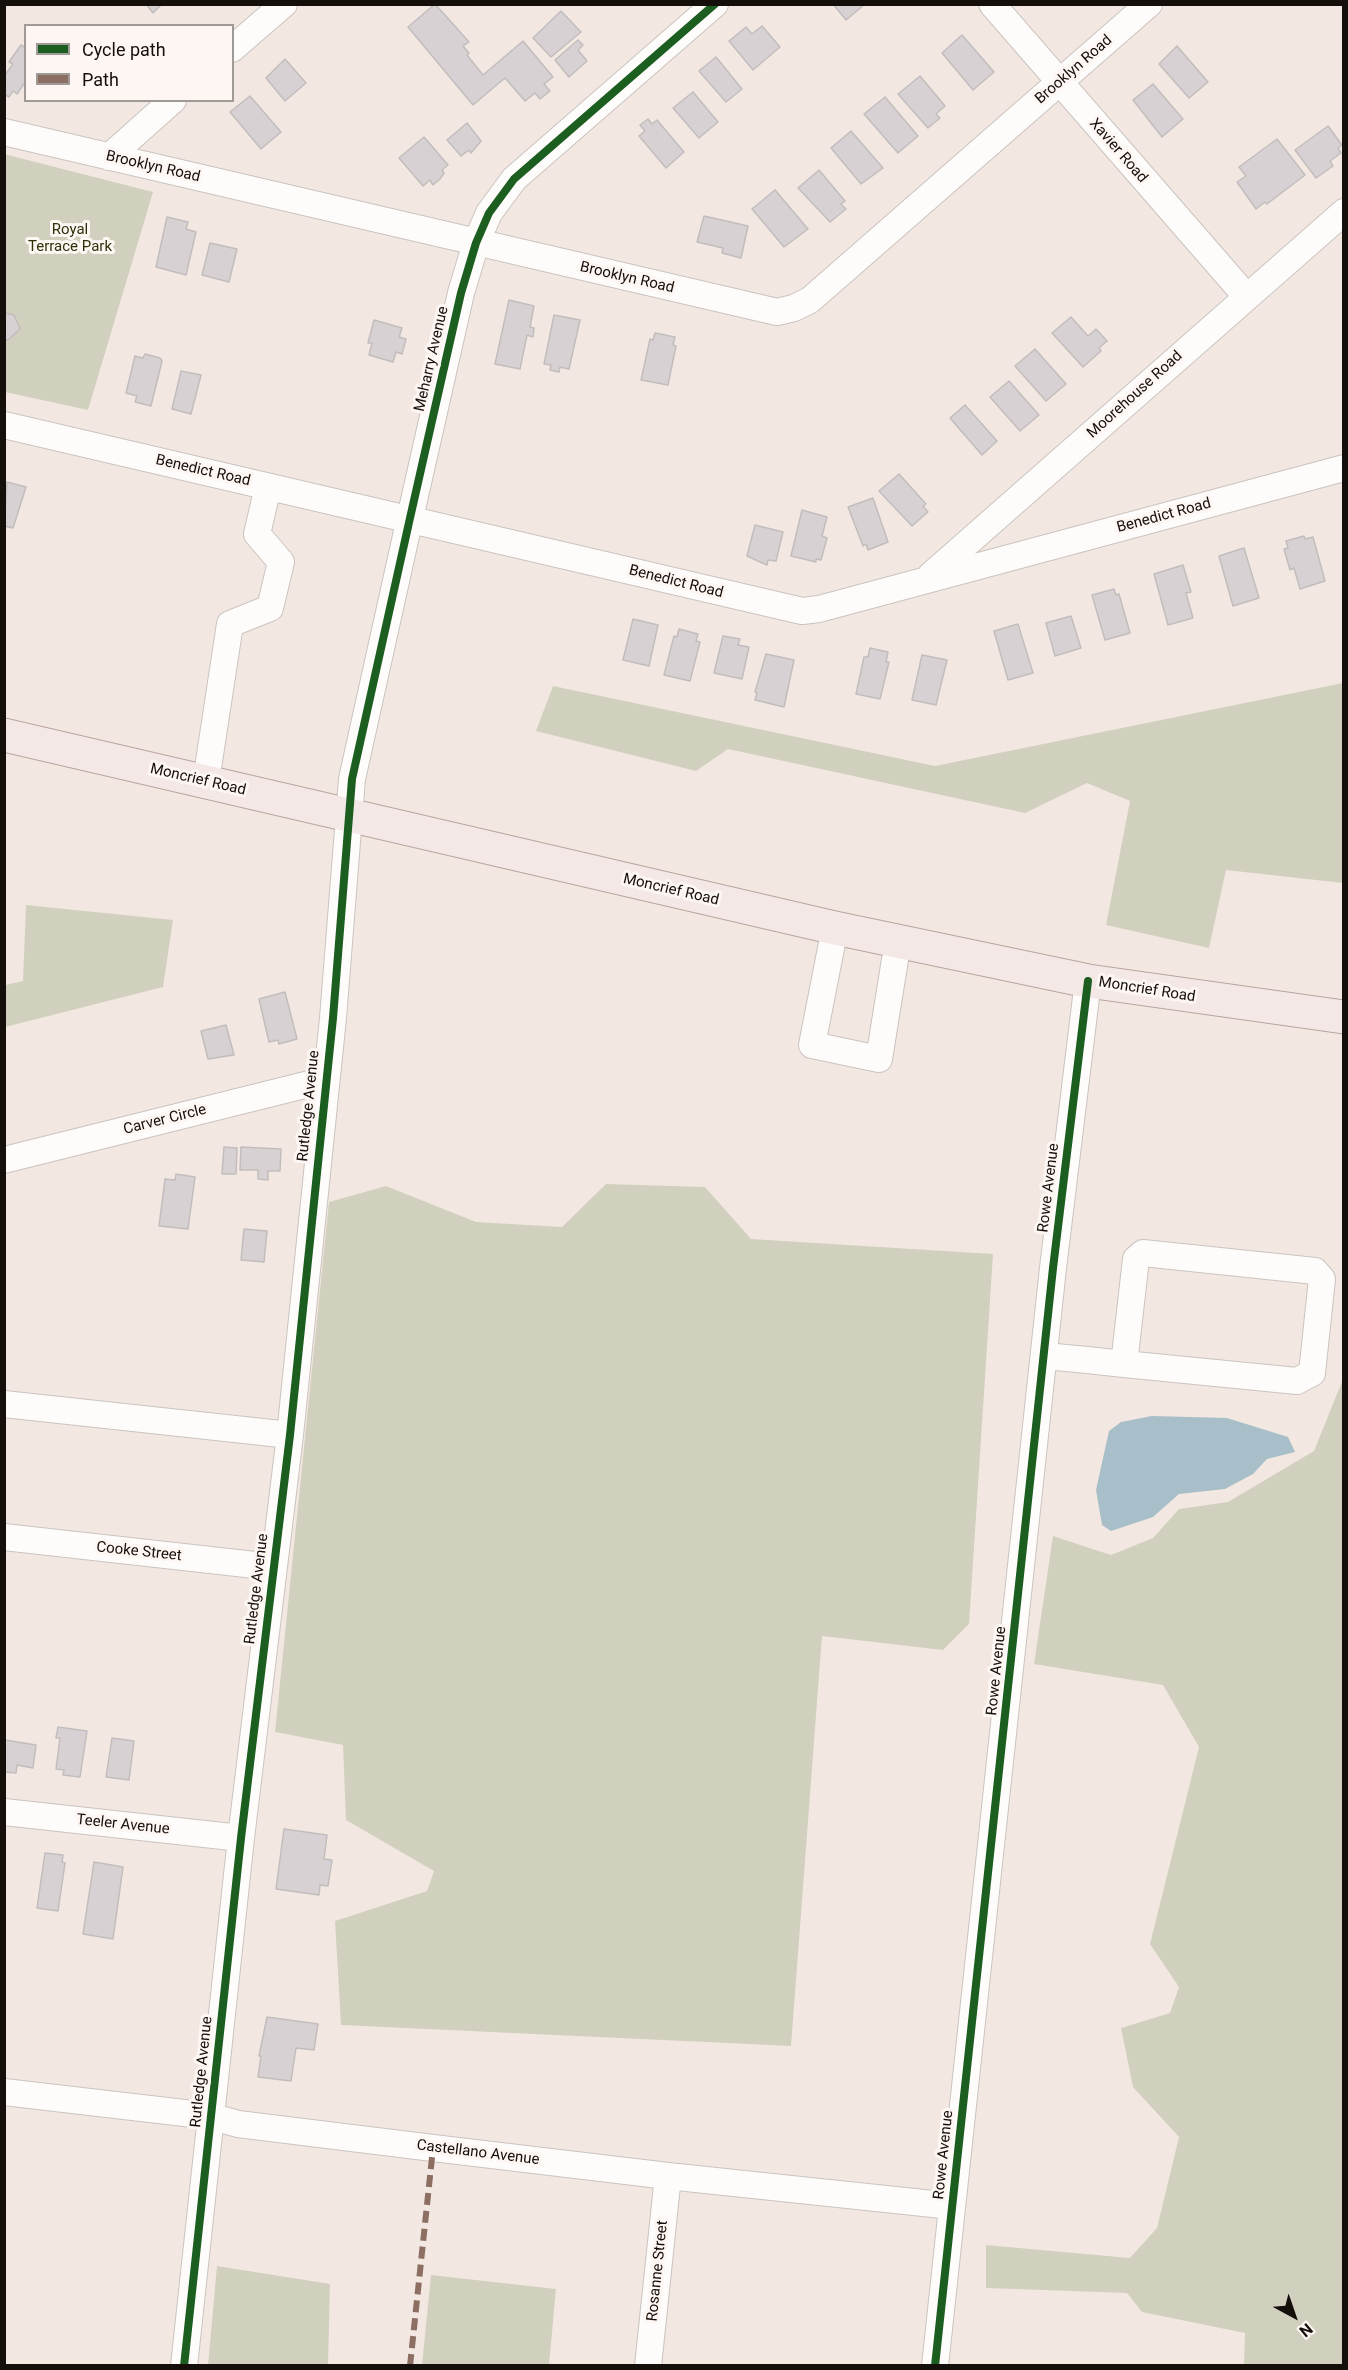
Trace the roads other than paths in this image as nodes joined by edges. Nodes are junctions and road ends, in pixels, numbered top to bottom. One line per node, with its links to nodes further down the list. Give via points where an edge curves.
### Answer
1 (284, 4): 5 (street)
2 (716, 4): 11 (street, Meharry Avenue, via 514,179 495,204)
3 (992, 4): 6 (street, Xavier Road)
4 (1149, 4): 6 (street, Brooklyn Road)
5 (234, 47)
6 (1059, 83): 11 (street, Brooklyn Road, via 810,300 794,308 762,310); 12 (street, Xavier Road)
7 (171, 102): 9 (street)
8 (4, 132): 9 (street, Brooklyn Road)
9 (109, 157): 11 (street, Brooklyn Road)
10 (1344, 212): 12 (street, Moorehouse Road)
11 (476, 243): 16 (street, Meharry Avenue)
12 (1246, 296): 17 (street, Moorehouse Road)
13 (4, 425): 15 (street, Benedict Road)
14 (1344, 468): 17 (street, Benedict Road)
15 (268, 487): 16 (street, Benedict Road); 19 (street, via 257,534 281,562 270,608 230,624)
16 (410, 518): 17 (street, Benedict Road, via 787,609 819,609); 20 (street, Meharry Avenue, via 352,779)
17 (926, 579)
18 (4, 735): 19 (main road, Moncrief Road)
19 (206, 782): 20 (main road, Moncrief Road)
20 (350, 815): 21 (main road, Moncrief Road); 25 (street, Rutledge Avenue)
21 (835, 928): 22 (main road, Moncrief Road); 22 (street, via 812,1045 879,1059)
22 (897, 941): 23 (main road, Moncrief Road)
23 (1088, 981): 24 (main road, Moncrief Road); 27 (street, Rowe Avenue)
24 (1344, 1017)
25 (325, 1080): 26 (street, Carver Circle); 30 (street, Rutledge Avenue)
26 (4, 1160)
27 (1045, 1356): 28 (street); 38 (street, Rowe Avenue)
28 (1124, 1364): 28 (street, via 1297,1381 1312,1373 1322,1278 1315,1271 1143,1253 1136,1259)
29 (4, 1404): 30 (street)
30 (290, 1435): 32 (street, Rutledge Avenue)
31 (4, 1537): 32 (street, Cooke Street)
32 (273, 1567): 34 (street, Rutledge Avenue)
33 (4, 1812): 34 (street, Teeler Avenue)
34 (241, 1838): 36 (street, Rutledge Avenue)
35 (4, 2092): 36 (street, Castellano Avenue)
36 (210, 2116): 37 (street, Castellano Avenue, via 237,2124); 39 (street, Rutledge Avenue)
37 (668, 2176): 38 (street, Castellano Avenue); 40 (street, Rosanne Street)
38 (952, 2206): 41 (street, Rowe Avenue)
39 (184, 2366)
40 (648, 2366)
41 (934, 2366)

